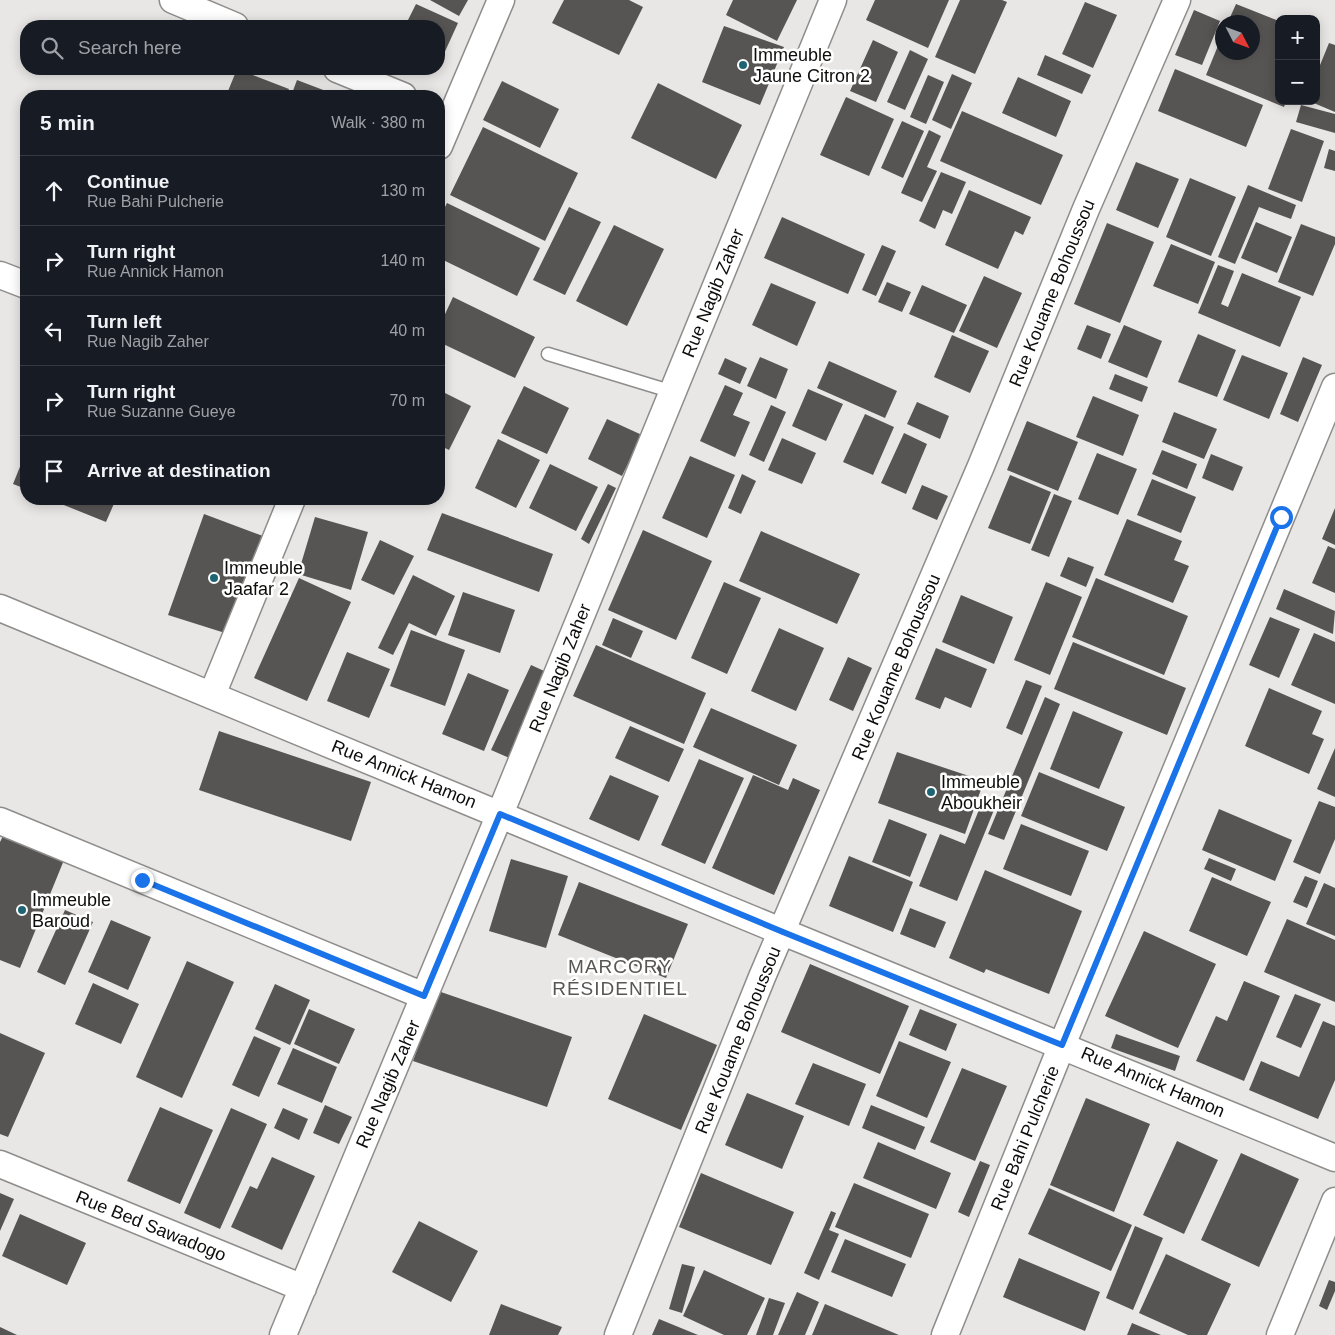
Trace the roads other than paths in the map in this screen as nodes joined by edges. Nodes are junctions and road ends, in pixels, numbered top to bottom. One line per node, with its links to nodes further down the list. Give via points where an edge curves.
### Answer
1 (172, 0): 5 (street)
2 (501, 0): 8 (street)
3 (833, 0): 13 (street, Rue Nagib Zaher)
4 (1177, 0): 19 (street, Rue Kouame Bohoussou)
5 (221, 20)
6 (352, 75): 7 (street)
7 (388, 90)
8 (445, 114)
9 (0, 275): 10 (street)
10 (20, 283)
11 (548, 354): 13 (lane)
12 (1335, 387): 21 (street, Rue Bahi Pulcherie)
13 (672, 392): 17 (street, Rue Nagib Zaher)
14 (290, 505): 16 (street)
15 (0, 608): 16 (street, Rue Annick Hamon)
16 (212, 696): 17 (street, Rue Annick Hamon)
17 (500, 814): 19 (street, Rue Annick Hamon); 20 (street, Rue Nagib Zaher)
18 (0, 821): 20 (street)
19 (783, 932): 21 (street, Rue Annick Hamon); 27 (street, Rue Kouame Bohoussou)
20 (424, 996): 25 (street, Rue Nagib Zaher)
21 (1062, 1045): 22 (street, Rue Annick Hamon); 28 (street, Rue Bahi Pulcherie)
22 (1335, 1158)
23 (0, 1164): 25 (street, Rue Bed Sawadogo)
24 (1335, 1200): 29 (street)
25 (303, 1288): 26 (street, Rue Nagib Zaher)
26 (283, 1335)
27 (618, 1335)
28 (945, 1335)
29 (1280, 1335)

